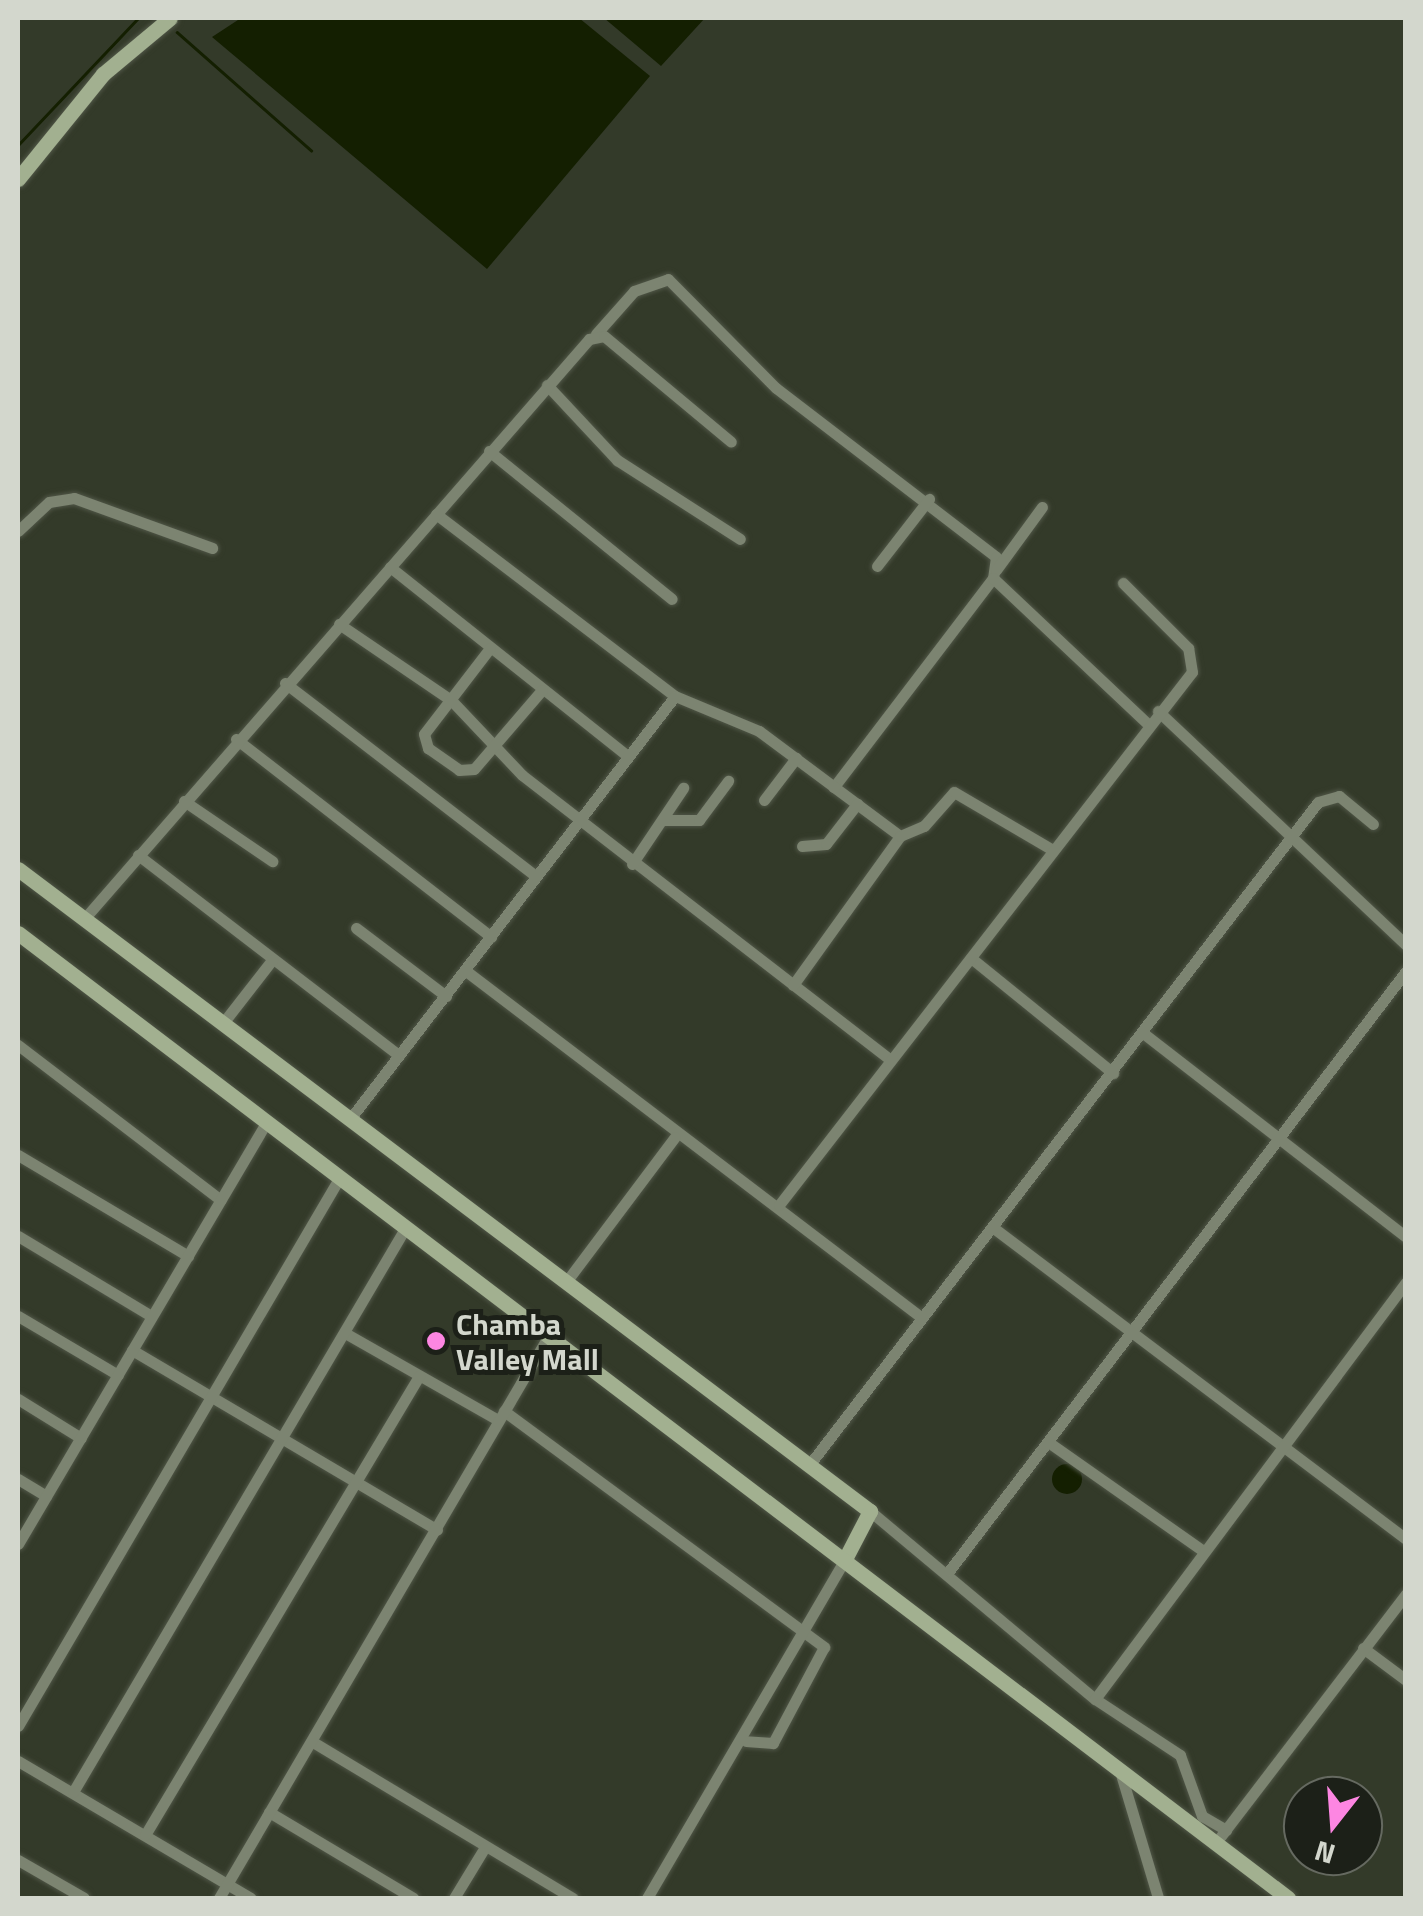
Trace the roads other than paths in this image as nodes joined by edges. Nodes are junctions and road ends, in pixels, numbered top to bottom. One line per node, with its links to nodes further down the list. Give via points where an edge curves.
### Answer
1 (159, 18): 3 (main road, via 98,70)
2 (170, 18): 4 (main road, via 103,74)
3 (18, 168)
4 (18, 179)
5 (596, 334): 6 (street); 7 (street); 9 (street, via 634,291 668,279 776,388)
6 (547, 386): 8 (street); 13 (street, via 617,460)
7 (731, 442)
8 (488, 451): 11 (street); 19 (street)
9 (929, 498): 15 (street); 17 (street, via 982,538)
10 (1042, 507): 17 (street)
11 (436, 514): 16 (street); 24 (street)
12 (18, 531): 14 (street, via 50,502 74,498)
13 (740, 540)
14 (212, 548)
15 (877, 566)
16 (390, 567): 20 (street); 21 (street)
17 (994, 574): 27 (street); 33 (street)
18 (1124, 583): 26 (street, via 1194,658)
19 (672, 599)
20 (339, 624): 22 (street); 25 (street)
21 (490, 648): 23 (street); 25 (street)
22 (285, 683): 28 (street); 49 (street)
23 (542, 690): 29 (street); 30 (street)
24 (676, 696): 30 (street); 31 (street)
25 (451, 700): 29 (street); 29 (street, via 424,734 428,748 466,771)
26 (1158, 712): 27 (street); 42 (street)
27 (1147, 723): 44 (street)
28 (236, 739): 36 (street); 53 (street)
29 (501, 746): 38 (street)
30 (628, 756): 38 (street)
31 (796, 758): 33 (street); 35 (street)
32 (728, 781): 39 (street, via 699,820)
33 (834, 787): 37 (street)
34 (683, 788): 39 (street)
35 (764, 800)
36 (184, 801): 45 (street); 46 (street)
37 (857, 804): 41 (street); 43 (street, via 826,844)
38 (581, 820): 47 (street); 49 (street)
39 (664, 820): 47 (street)
40 (1373, 824): 42 (street, via 1328,796)
41 (900, 836): 44 (street, via 924,826 954,792); 59 (street)
42 (1289, 839): 54 (street); 62 (street)
43 (802, 846)
44 (1051, 849): 55 (street)
45 (138, 855): 50 (street); 56 (street)
46 (272, 860)
47 (632, 864): 59 (street)
48 (18, 869): 50 (main road)
49 (536, 876): 53 (street)
50 (84, 919): 61 (main road)
51 (356, 928): 60 (street)
52 (18, 932): 68 (main road)
53 (491, 937): 57 (street)
54 (1406, 946)
55 (970, 958): 65 (street); 66 (street)
56 (272, 960): 61 (street); 64 (street)
57 (466, 971): 60 (street); 69 (street)
58 (1406, 971): 70 (street)
59 (793, 985): 65 (street)
60 (446, 996): 64 (street)
61 (223, 1023): 67 (main road)
62 (1143, 1033): 66 (street); 70 (street)
63 (18, 1045): 73 (street)
64 (399, 1055): 67 (street)
65 (890, 1059): 74 (street)
66 (1112, 1073): 76 (street)
67 (350, 1119): 80 (main road)
68 (267, 1122): 72 (main road); 73 (street)
69 (675, 1137): 74 (street); 80 (street)
70 (1280, 1141): 78 (street); 85 (street)
71 (18, 1155): 79 (street)
72 (340, 1176): 75 (main road); 91 (street)
73 (221, 1200): 79 (street)
74 (779, 1206): 84 (street)
75 (406, 1227): 86 (street); 87 (main road)
76 (995, 1229): 84 (street); 85 (street)
77 (18, 1236): 83 (street)
78 (1406, 1237)
79 (188, 1256): 83 (street)
80 (566, 1282): 98 (main road)
81 (1406, 1282): 97 (street)
82 (18, 1316): 89 (street)
83 (152, 1316): 88 (street)
84 (922, 1318): 98 (street)
85 (1136, 1331): 96 (street); 97 (street)
86 (345, 1334): 90 (street); 95 (street)
87 (549, 1336): 93 (street); 107 (main road)
88 (132, 1350): 89 (street); 91 (street)
89 (118, 1375): 94 (street)
90 (419, 1376): 93 (street); 100 (street)
91 (210, 1396): 95 (street); 114 (street)
92 (18, 1400): 94 (street)
93 (501, 1416): 103 (street); 110 (street)
94 (81, 1438): 101 (street)
95 (281, 1440): 100 (street); 119 (street)
96 (1051, 1444): 106 (street); 108 (street)
97 (1282, 1444): 104 (street); 106 (street)
98 (810, 1464): 102 (main road)
99 (18, 1479): 101 (street)
100 (354, 1481): 103 (street); 121 (street)
101 (46, 1496): 105 (street)
102 (870, 1512): 107 (main road); 108 (street)
103 (437, 1530): 116 (street)
104 (1406, 1539)
105 (18, 1544)
106 (1202, 1550): 113 (street)
107 (845, 1560): 110 (street); 118 (main road)
108 (949, 1571): 113 (street)
109 (1406, 1594): 111 (street)
110 (804, 1634): 115 (street); 115 (street, via 826,1652 773,1744)
111 (1363, 1648): 112 (street); 122 (street)
112 (1406, 1680)
113 (1095, 1698): 122 (street, via 1180,1755 1202,1816)
114 (18, 1726)
115 (746, 1741): 132 (street)
116 (314, 1742): 120 (street); 123 (street)
117 (18, 1760): 119 (street)
118 (1120, 1771): 122 (main road); 133 (street)
119 (73, 1792): 121 (street)
120 (269, 1812): 125 (street); 129 (street)
121 (146, 1836): 125 (street)
122 (1221, 1836): 134 (main road)
123 (484, 1848): 130 (street); 131 (street)
124 (18, 1860): 126 (street)
125 (228, 1884): 127 (street); 128 (street)
126 (84, 1898)
127 (219, 1898)
128 (251, 1898)
129 (412, 1898)
130 (454, 1898)
131 (573, 1898)
132 (647, 1898)
133 (1158, 1898)
134 (1288, 1898)

